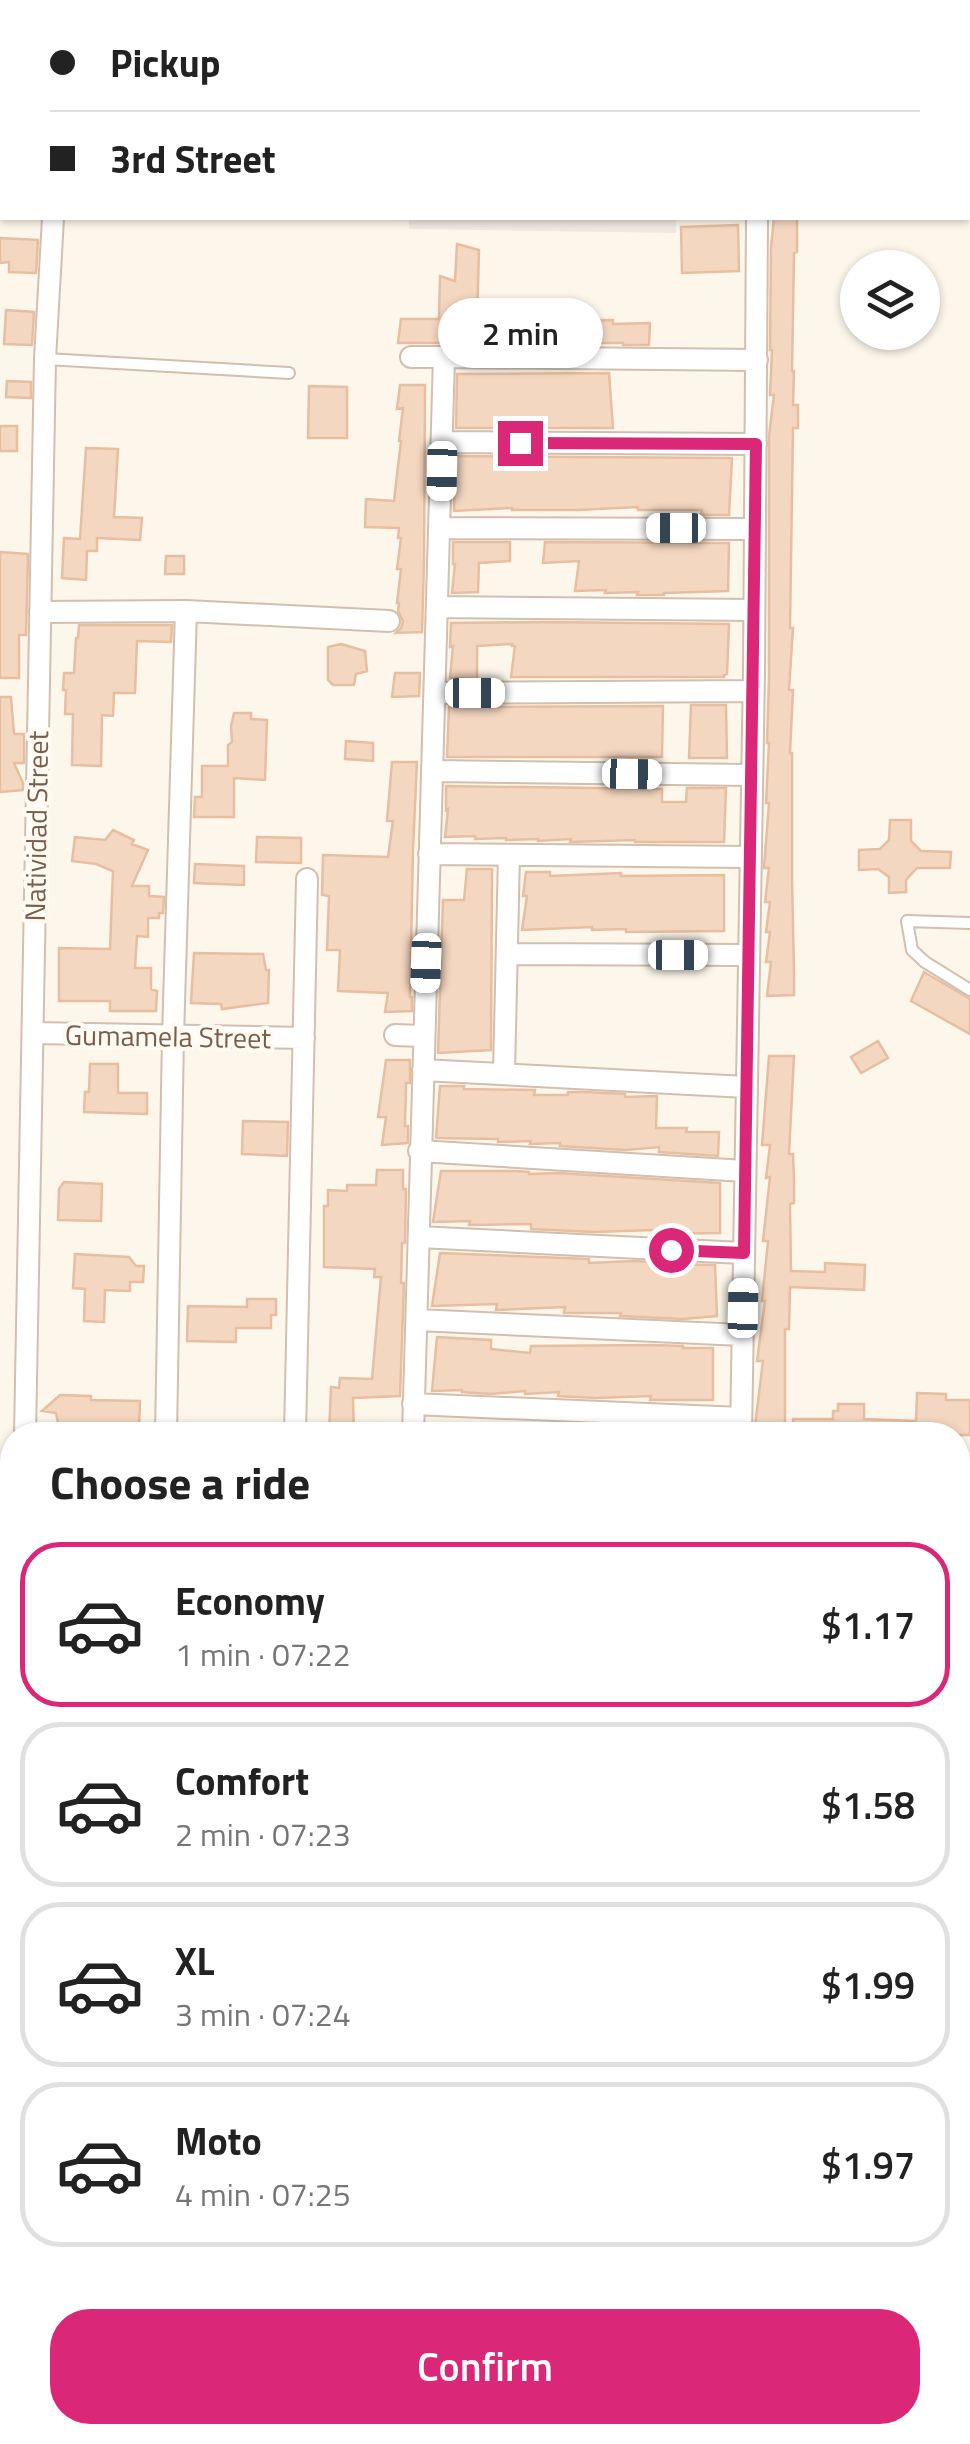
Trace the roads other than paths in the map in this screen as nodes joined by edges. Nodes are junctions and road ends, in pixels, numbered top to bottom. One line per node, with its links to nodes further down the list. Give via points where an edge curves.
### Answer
1 (54, 220): 5 (street, Natividad Street)
2 (757, 220): 6 (street)
3 (411, 357): 4 (street)
4 (444, 357): 6 (street); 8 (street)
5 (45, 359): 7 (lane); 15 (street, Natividad Street)
6 (757, 360): 9 (street)
7 (289, 372)
8 (442, 442): 9 (street); 10 (street)
9 (756, 444): 11 (street)
10 (441, 528): 11 (street); 12 (street)
11 (755, 528): 13 (street)
12 (439, 608): 13 (street); 18 (street)
13 (754, 610): 17 (street)
14 (186, 611): 15 (street); 16 (street); 31 (street)
15 (40, 612): 29 (street, Natividad Street)
16 (390, 622)
17 (752, 691): 18 (street); 20 (street)
18 (435, 693): 19 (street)
19 (432, 772): 20 (street); 21 (street)
20 (751, 776): 23 (street)
21 (429, 854): 22 (street); 32 (street)
22 (509, 855): 23 (street); 26 (street)
23 (750, 857): 27 (street)
24 (307, 879): 33 (street)
25 (970, 923): 28 (lane, via 907,921 912,950)
26 (507, 954): 27 (street); 35 (street)
27 (747, 955): 36 (street)
28 (970, 990)
29 (33, 1033): 31 (street, Gumamela Street); 44 (street, Natividad Street)
30 (394, 1035): 32 (street)
31 (173, 1036): 33 (street, Gumamela Street); 45 (street)
32 (423, 1036): 34 (street)
33 (304, 1038): 46 (street)
34 (423, 1070): 35 (street); 37 (street)
35 (504, 1073): 36 (street)
36 (746, 1087): 38 (street)
37 (420, 1151): 38 (street); 39 (street)
38 (744, 1171): 40 (street)
39 (419, 1236): 40 (street); 41 (street)
40 (744, 1253): 42 (street)
41 (417, 1320): 42 (street); 43 (street)
42 (742, 1334): 49 (street)
43 (414, 1404): 47 (street); 48 (street)
44 (26, 1422)
45 (166, 1422)
46 (296, 1422)
47 (413, 1422)
48 (682, 1422)
49 (741, 1422)

